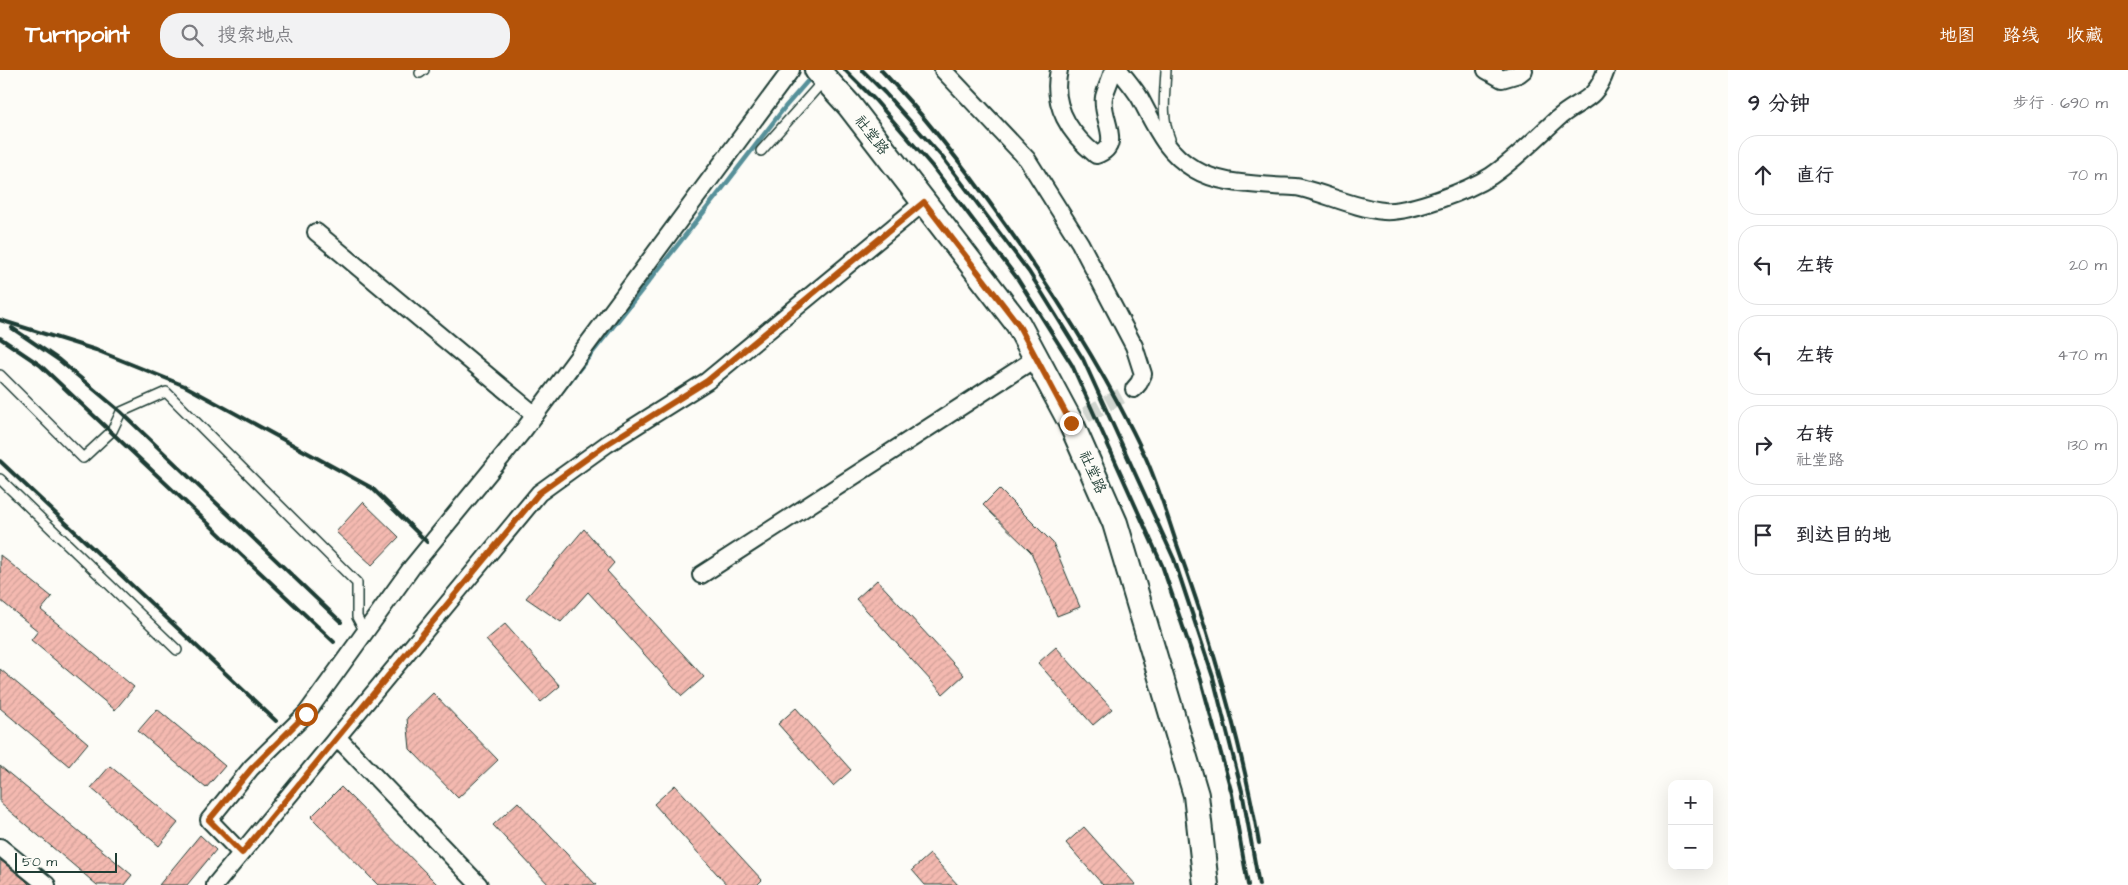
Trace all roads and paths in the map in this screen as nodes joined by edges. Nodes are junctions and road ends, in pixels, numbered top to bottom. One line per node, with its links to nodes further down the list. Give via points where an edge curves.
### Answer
1 (791, 70): 17 (street)
2 (943, 70): 16 (street, via 1027,159 1080,243 1134,346 1143,374)
3 (1059, 70): 4 (street, via 1056,82 1058,105 1069,126 1096,155 1110,146 1104,97 1112,74)
4 (1120, 70): 11 (street, via 1139,97 1159,136)
5 (1166, 70): 11 (lane, via 1165,127)
6 (1486, 70): 7 (street, via 1502,79)
7 (1524, 70)
8 (1606, 70): 11 (street, via 1601,86 1589,99 1560,116 1490,176 1437,200 1404,210 1361,207 1301,188 1217,179 1194,169)
9 (821, 74): 10 (lane); 12 (street, 社堂路, via 849,104)
10 (761, 150)
11 (1175, 154)
12 (924, 202): 14 (street, 社堂路, via 1018,324); 22 (street, via 707,381 607,444 539,493)
13 (316, 232): 17 (street)
14 (1036, 358): 19 (street); 28 (street, 社堂路, via 1078,419 1115,523 1196,795)
15 (0, 375): 20 (lane, via 83,458 112,431 121,412 166,392 357,583 357,616)
16 (1134, 389)
17 (535, 415): 20 (street, via 412,566)
18 (0, 479): 21 (lane)
19 (701, 575)
20 (365, 632): 24 (street, via 306,714 252,768 209,820)
21 (177, 650)
22 (337, 737): 24 (street); 27 (street)
23 (0, 847): 25 (street)
24 (242, 853): 26 (street)
25 (47, 885)
26 (215, 885)
27 (479, 885)
28 (1206, 885)

